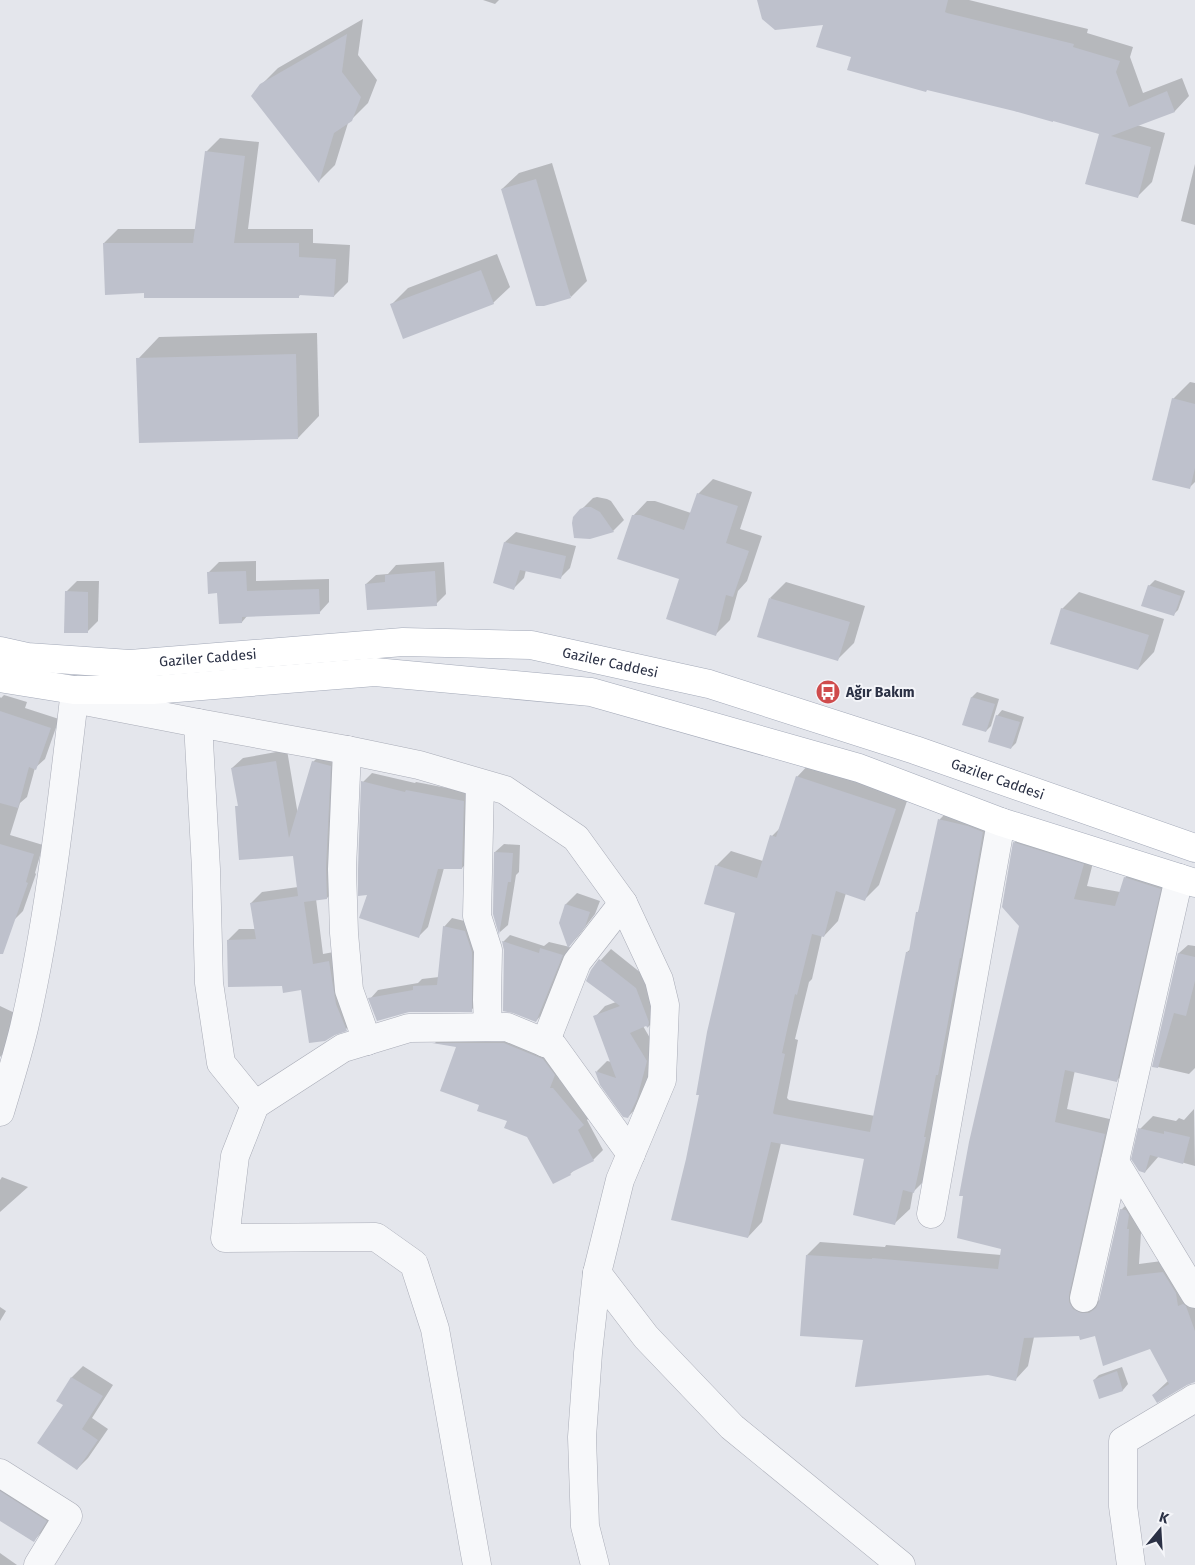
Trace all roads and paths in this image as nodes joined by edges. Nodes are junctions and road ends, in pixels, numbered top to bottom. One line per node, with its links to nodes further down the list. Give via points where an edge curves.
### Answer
1 (0, 651): 8 (main road, Gaziler Caddesi, via 27,657 130,664 403,642 532,645 709,684 915,750)
2 (0, 678): 3 (main road, Gaziler Caddesi)
3 (74, 694): 4 (street); 7 (main road, Gaziler Caddesi, via 375,672 592,692 859,768); 15 (street, via 44,921 24,1029)
4 (198, 723): 5 (street); 14 (street, via 209,983 220,1063)
5 (346, 750): 6 (street, via 419,765); 12 (street, via 342,869 344,933 349,990)
6 (480, 784): 10 (street, via 505,790 576,838); 11 (street, via 477,916 488,950)
7 (1001, 822): 9 (main road, Gaziler Caddesi); 18 (street)
8 (1195, 848)
9 (1187, 880): 17 (street)
10 (623, 902): 13 (street, via 576,962); 16 (street, via 659,980 665,1005 662,1080)
11 (488, 1027): 12 (street, via 409,1028); 13 (street, via 507,1027)
12 (367, 1041): 14 (street, via 343,1048)
13 (545, 1043): 16 (street, via 553,1046)
14 (255, 1105): 25 (street, via 235,1156 225,1238 376,1237 414,1264 435,1330)
15 (0, 1112)
16 (631, 1154): 19 (street, via 620,1180)
17 (1114, 1162): 20 (street); 21 (street)
18 (931, 1214)
19 (597, 1273): 26 (street, via 582,1437 585,1526); 27 (street, via 646,1336 732,1427)
20 (1195, 1294)
21 (1084, 1298)
22 (1195, 1398): 28 (street, via 1123,1441 1123,1506)
23 (0, 1473): 24 (street, via 68,1516)
24 (38, 1565)
25 (478, 1565)
26 (595, 1565)
27 (901, 1565)
28 (1131, 1565)

